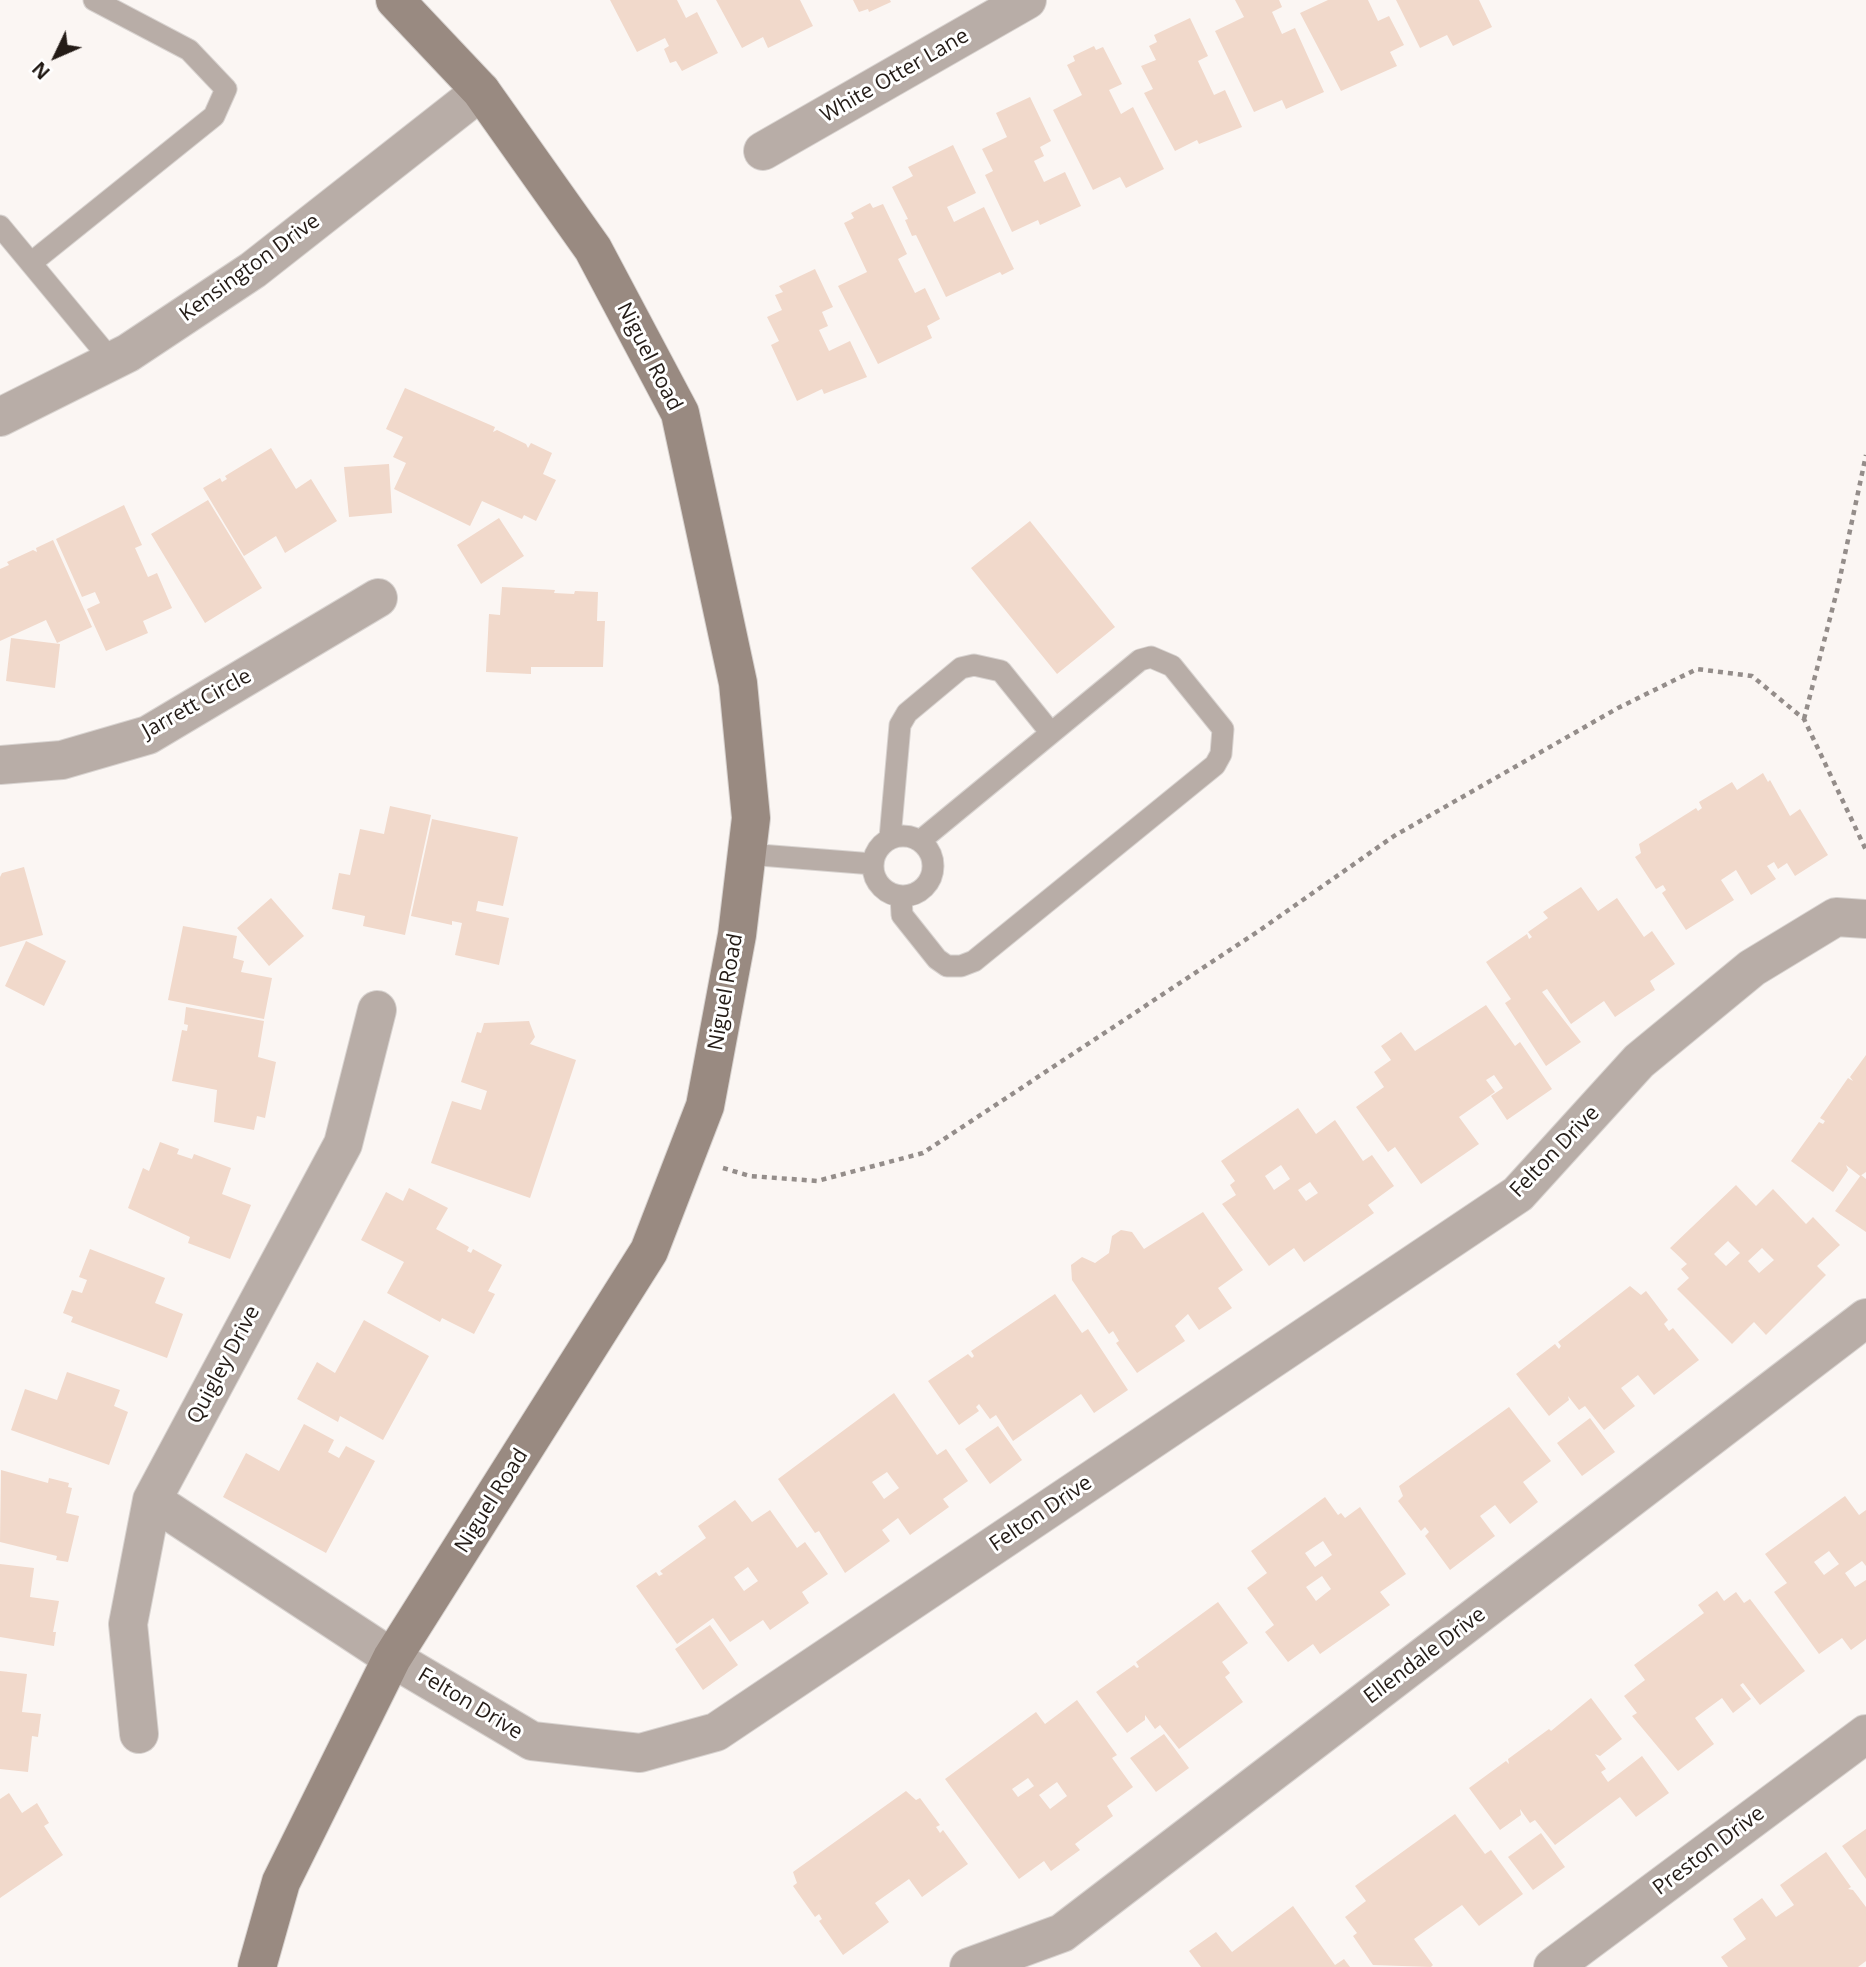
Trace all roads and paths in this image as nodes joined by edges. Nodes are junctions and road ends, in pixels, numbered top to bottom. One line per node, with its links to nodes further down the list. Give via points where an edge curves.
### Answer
1 (94, 0): 8 (lane, via 189,50 226,89 214,116)
2 (395, 0): 4 (main road, Niguel Road)
3 (1027, 0): 5 (street, White Otter Lane)
4 (481, 91): 9 (street, Kensington Drive, via 253,270); 19 (main road, Niguel Road, via 593,249 680,413 738,683 751,818)
5 (763, 151)
6 (0, 226): 7 (lane)
7 (7, 247): 8 (lane)
8 (31, 263): 9 (lane)
9 (113, 361): 10 (street, Kensington Drive)
10 (0, 417)
11 (1866, 454): 13 (path)
12 (378, 598): 15 (street, Jarrett Circle, via 148,735 62,760)
13 (1804, 719): 18 (path); 24 (path, via 1752,676 1697,668 1394,836 923,1153 817,1181 750,1177)
14 (1051, 733): 16 (lane, via 1001,671 974,665 961,668 907,713 900,725); 17 (lane); 21 (lane, via 1140,660 1151,657 1172,666 1223,729 1224,740 1215,765 974,961 961,966 937,959 902,915)
15 (0, 765)
16 (890, 838): 17 (lane); 20 (lane, via 876,852)
17 (920, 841): 21 (lane, via 932,857 932,876 919,892)
18 (1866, 850)
19 (747, 854): 20 (lane); 24 (main road, Niguel Road, via 705,1106)
20 (873, 864): 21 (lane, via 882,889)
21 (901, 897)
22 (1866, 919): 27 (street, Felton Drive, via 1836,917 1752,968 1639,1061 1518,1194 716,1732 640,1753 532,1741)
23 (377, 1010): 26 (street, Quigley Drive, via 343,1144)
24 (686, 1156): 27 (main road, Niguel Road, via 649,1251)
25 (1866, 1318): 31 (street, Ellendale Drive, via 1062,1933)
26 (152, 1500): 27 (street, Felton Drive); 28 (street, Quigley Drive, via 128,1624)
27 (392, 1658): 30 (main road, Niguel Road, via 281,1882)
28 (139, 1734)
29 (1866, 1734): 32 (street, Preston Drive)
30 (257, 1967)
31 (969, 1967)
32 (1553, 1967)

